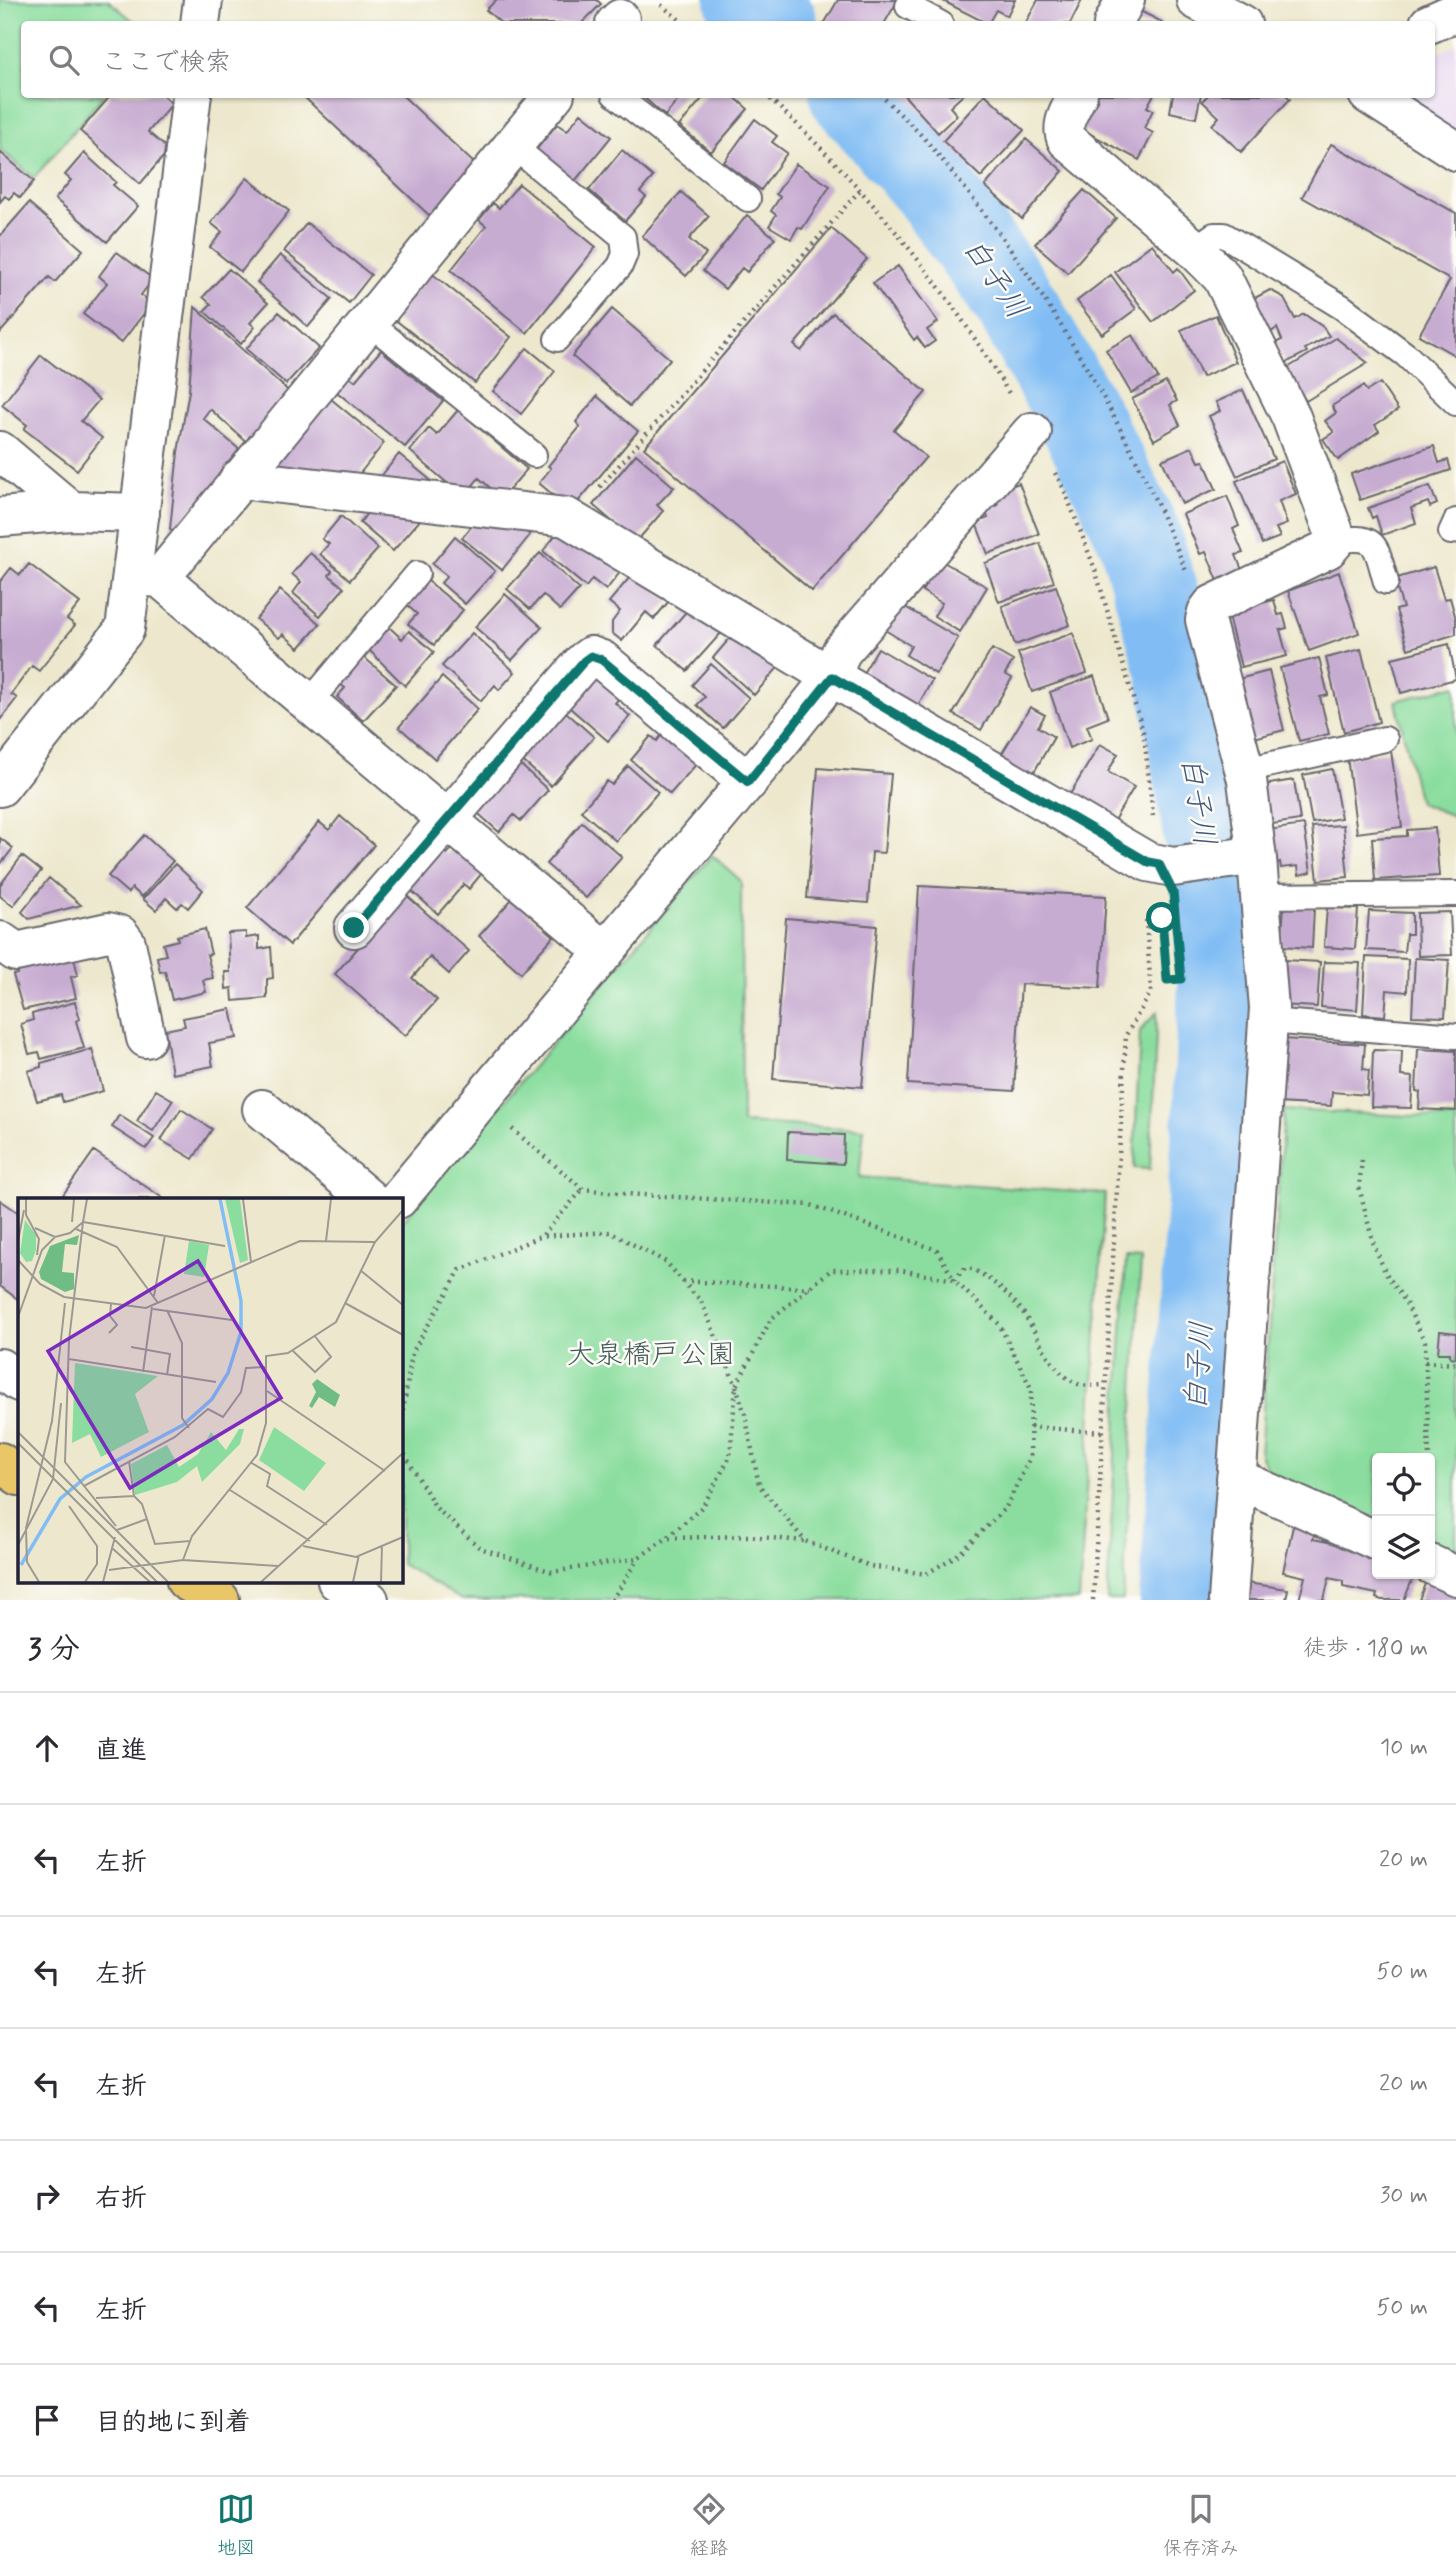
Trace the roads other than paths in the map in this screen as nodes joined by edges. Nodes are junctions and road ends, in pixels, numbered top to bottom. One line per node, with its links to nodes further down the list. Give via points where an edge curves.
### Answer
1 (203, 0): 6 (street)
2 (1125, 0): 8 (street)
3 (1196, 0): 9 (street)
4 (905, 10): 7 (lane)
5 (1456, 12): 10 (street)
6 (200, 21)
7 (933, 21)
8 (1114, 21)
9 (1236, 21)
10 (1435, 21)
11 (192, 98): 28 (street)
12 (552, 98): 16 (street)
13 (619, 98): 18 (lane)
14 (1076, 98): 19 (street, via 1065,121 1067,140)
15 (1374, 98): 17 (street)
16 (513, 146): 20 (street); 21 (lane, via 622,237 625,254 620,266)
17 (1456, 151)
18 (748, 200)
19 (1194, 249): 22 (lane, via 1214,235 1224,235 1342,307 1406,355); 30 (street, via 1222,277 1291,417)
20 (368, 321): 25 (lane); 26 (street)
21 (558, 339)
22 (1456, 403)
23 (1032, 432): 34 (street, via 841,652)
24 (0, 451): 27 (street)
25 (534, 454)
26 (239, 479): 32 (street); 34 (street, via 566,517)
27 (71, 511): 28 (street); 29 (street)
28 (140, 513): 32 (street)
29 (0, 517)
30 (1335, 541): 33 (lane, via 1360,537 1369,541 1376,547); 37 (street, via 1328,549 1207,612 1205,620)
31 (417, 574): 35 (lane)
32 (146, 577): 35 (street); 39 (street, via 125,629)
33 (1386, 582)
34 (832, 677): 38 (street); 41 (street, via 1148,862 1166,865)
35 (309, 703): 40 (street)
36 (1385, 739): 37 (lane)
37 (1245, 770): 41 (street)
38 (748, 782): 40 (street, via 602,660 591,656); 46 (street)
39 (0, 787)
40 (446, 820): 44 (street); 46 (street)
41 (1250, 858): 43 (street)
42 (1456, 894): 43 (lane)
43 (1260, 896): 47 (street)
44 (354, 928)
45 (0, 941): 49 (street, via 16,952 108,932 120,935 126,943)
46 (605, 952): 52 (street)
47 (1268, 1021): 48 (lane); 57 (street)
48 (1456, 1036)
49 (146, 1038)
50 (262, 1109): 51 (street)
51 (368, 1198)
52 (399, 1198)
53 (0, 1368): 54 (street)
54 (18, 1381)
55 (0, 1462): 56 (highway)
56 (18, 1475)
57 (1236, 1478): 58 (street); 67 (street)
58 (1372, 1539)
59 (1435, 1553): 60 (street)
60 (1456, 1576)
61 (163, 1582): 64 (highway)
62 (188, 1582): 65 (highway)
63 (339, 1582): 66 (street)
64 (188, 1600)
65 (220, 1600)
66 (369, 1600)
67 (1228, 1600)

